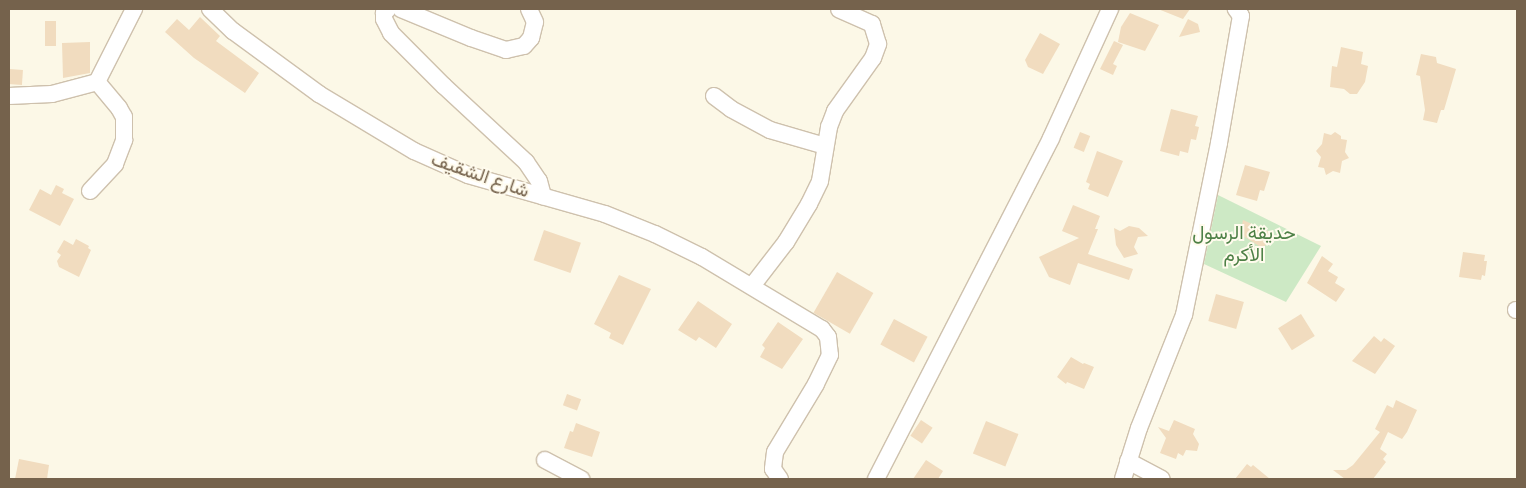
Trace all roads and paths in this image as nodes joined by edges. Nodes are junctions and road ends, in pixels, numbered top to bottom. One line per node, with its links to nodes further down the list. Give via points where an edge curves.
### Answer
1 (134, 9): 9 (street)
2 (210, 9): 14 (street, شارع الشقيف, via 233,31 297,79 414,151 468,175)
3 (388, 9): 14 (street, شارع الشقيف, via 384,19 391,33 526,162 539,181)
4 (402, 9): 5 (street, via 506,50 524,46 531,38 535,22)
5 (529, 9)
6 (839, 9): 12 (street, via 872,24 878,44 873,58 835,111)
7 (1110, 9): 20 (street, via 1051,138)
8 (1236, 9): 17 (street, via 1241,16 1184,315)
9 (97, 82): 10 (street, via 52,94); 13 (street, via 120,108 124,117 124,140 115,164)
10 (9, 96)
11 (714, 96): 12 (street, via 731,110 770,130)
12 (825, 146): 15 (street, via 820,181 810,204)
13 (90, 191)
14 (543, 196): 15 (street, via 606,214 655,234)
15 (752, 286): 19 (street, via 822,329 830,344 830,354 816,384 776,452 773,469)
16 (545, 460): 18 (street)
17 (1128, 461): 21 (street); 22 (street)
18 (581, 479)
19 (780, 479)
20 (876, 479)
21 (1123, 479)
22 (1162, 479)

